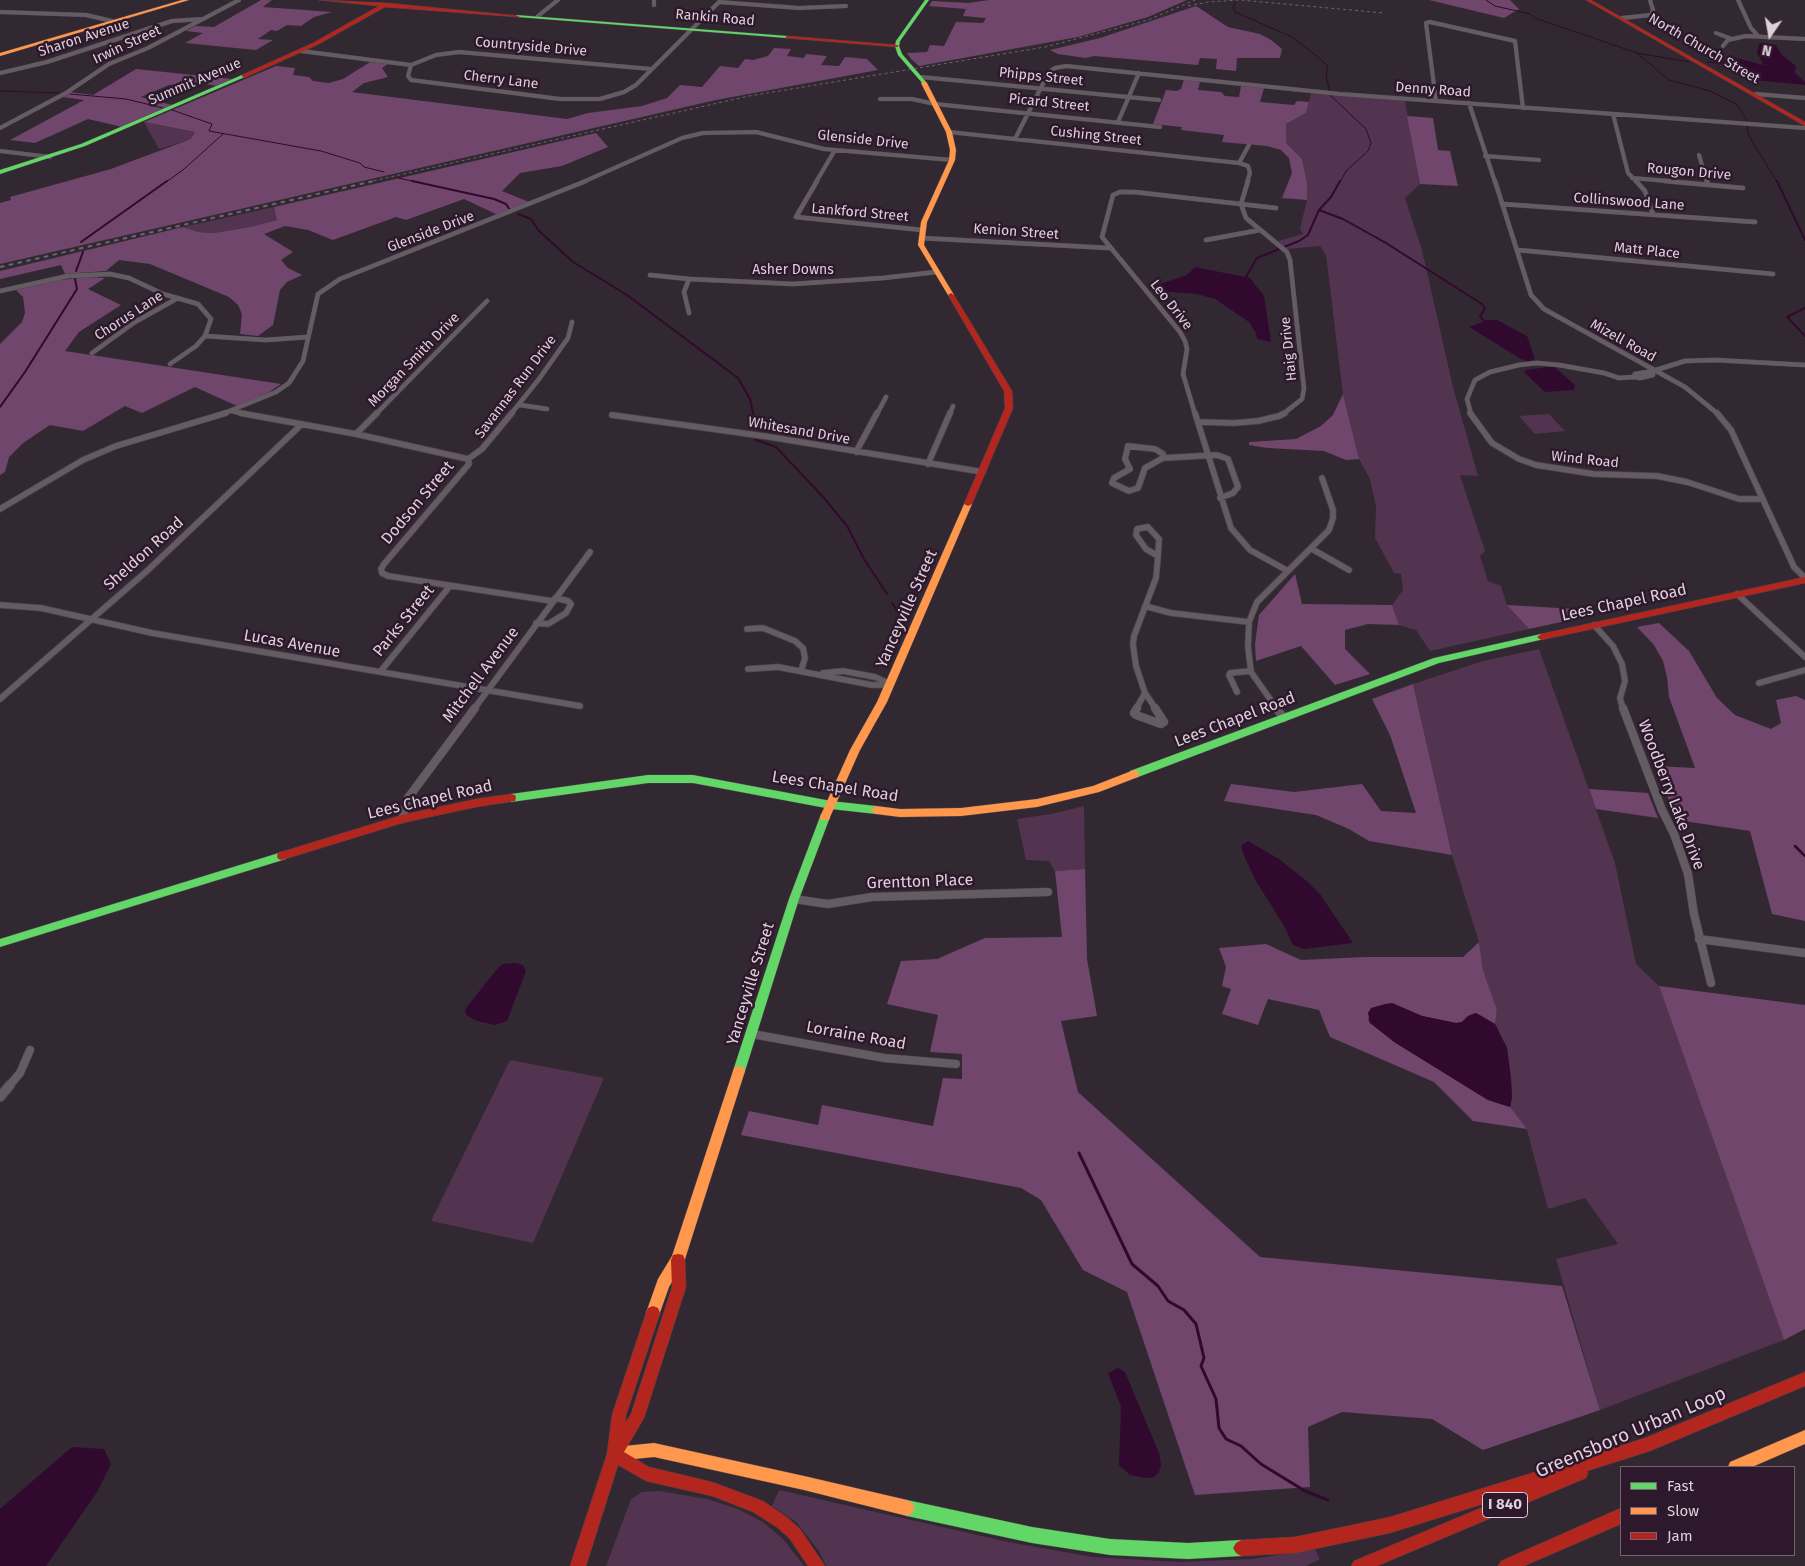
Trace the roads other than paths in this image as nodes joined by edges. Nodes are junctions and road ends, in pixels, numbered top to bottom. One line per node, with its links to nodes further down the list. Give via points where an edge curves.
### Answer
1 (187, 0): 20 (main road)
2 (239, 0): 19 (street, Irwin Street)
3 (321, 0): 11 (main road, Rankin Road)
4 (558, 0): 17 (street)
5 (654, 0): 13 (street)
6 (927, 0): 26 (main road)
7 (1588, 0): 18 (main road, North Church Street)
8 (1650, 0): 18 (street, via 1651,15)
9 (1738, 0): 23 (street, via 1750,28)
10 (720, 1): 15 (street, via 788,8); 21 (street, Cherry Lane)
11 (389, 2): 17 (main road, Rankin Road); 28 (main road, Summit Avenue)
12 (820, 2): 15 (street)
13 (654, 5)
14 (846, 6): 15 (street)
15 (821, 7)
16 (0, 12): 20 (street, via 86,15)
17 (538, 16): 21 (main road, Rankin Road)
18 (1622, 18): 36 (main road, North Church Street)
19 (204, 19): 32 (street, Sharon Avenue, via 172,21 47,62); 50 (street, Irwin Street, via 109,64 66,93)
20 (112, 21): 29 (main road)
21 (691, 29): 26 (main road, Rankin Road); 31 (street, Cherry Lane)
22 (1716, 33): 24 (street)
23 (1758, 36): 24 (street); 25 (street)
24 (1732, 39): 27 (street)
25 (1805, 39)
26 (897, 46): 34 (main road, via 900,54)
27 (1723, 46)
28 (301, 51): 30 (street); 59 (main road, Summit Avenue)
29 (0, 54)
30 (411, 65): 31 (street, Countryside Drive, via 436,54 459,52); 31 (street, Cherry Lane, via 408,76 411,80 576,100 624,92)
31 (651, 69)
32 (0, 72)
33 (1138, 73): 35 (street, Denny Road, via 1059,66 1049,72); 37 (street); 41 (street, Denny Road)
34 (921, 77): 35 (street, Phipps Street); 42 (main road)
35 (1041, 88): 37 (street, Phipps Street); 45 (street)
36 (1756, 94): 38 (street); 48 (main road, North Church Street)
37 (1128, 97): 40 (street, Phipps Street); 47 (street)
38 (1805, 98)
39 (880, 99): 42 (street, Picard Street, via 912,99)
40 (1160, 100)
41 (1436, 101): 43 (street, Denny Road); 44 (street, via 1426,23 1430,22 1514,39)
42 (935, 104): 45 (street, Picard Street); 52 (main road)
43 (1469, 104): 44 (street, Denny Road); 58 (street, Mizell Road)
44 (1523, 108): 46 (street, Denny Road)
45 (1029, 112): 47 (street, Picard Street); 53 (street)
46 (1613, 114): 51 (street, Denny Road); 64 (street)
47 (1118, 122): 49 (street, Picard Street)
48 (1805, 124)
49 (1160, 127)
50 (0, 128)
51 (1805, 128)
52 (949, 132): 53 (street, Cushing Street); 60 (main road)
53 (1015, 139): 62 (street, Cushing Street)
54 (1249, 145): 62 (street)
55 (835, 150): 60 (street, Glenside Drive); 73 (street, Lankford Street, via 796,218); 87 (street, Glenside Drive, via 756,132 703,133 682,138 557,194 340,279 318,294)
56 (0, 151): 59 (street)
57 (1699, 155): 65 (street)
58 (1485, 156): 61 (street); 68 (street, Mizell Road)
59 (50, 157): 63 (main road, Summit Avenue)
60 (952, 160): 73 (main road)
61 (1539, 160)
62 (1239, 163): 67 (street, via 1248,166 1250,173)
63 (0, 172)
64 (1632, 178): 65 (street, Rougon Drive); 70 (street, via 1645,191)
65 (1708, 184): 66 (street, Rougon Drive)
66 (1744, 188)
67 (1242, 204): 69 (street); 72 (street, via 1246,218); 75 (street, via 1120,192 1113,196 1102,237)
68 (1502, 204): 70 (street, Collinswood Lane); 76 (street, Mizell Road)
69 (1276, 208)
70 (1653, 214): 71 (street, Collinswood Lane)
71 (1755, 222)
72 (1260, 230): 74 (street); 98 (street, Haig Drive, via 1287,252 1290,260 1303,367 1302,399 1279,416 1258,421)
73 (922, 234): 75 (street, Kenion Street); 77 (main road, Yanceyville Street, via 923,249)
74 (1206, 240)
75 (1109, 248): 98 (street, Leo Drive, via 1185,341 1183,374)
76 (1518, 250): 78 (street, Matt Place); 91 (street, Mizell Road, via 1530,295 1544,309)
77 (936, 272): 80 (street, Asher Downs, via 793,284); 108 (main road, Yanceyville Street, via 1008,390 1009,408)
78 (1773, 274)
79 (650, 275): 80 (street, Asher Downs)
80 (688, 279): 84 (street, via 684,292)
81 (0, 291): 82 (street, via 46,279 98,273 129,278)
82 (178, 298): 86 (street, via 198,304 208,314 210,320); 88 (street, Chorus Lane, via 135,322)
83 (487, 301): 100 (street, Morgan Smith Drive)
84 (689, 313)
85 (572, 322): 93 (street, Savannas Run Drive, via 568,338)
86 (205, 336): 87 (street, via 266,340); 89 (street)
87 (308, 337): 96 (street, Glenside Drive, via 303,361 289,383)
88 (92, 353)
89 (170, 364)
90 (1805, 365): 91 (street, Wind Road, via 1685,361)
91 (1654, 371): 111 (street, Mizell Road, via 1685,387 1721,416 1731,430); 111 (street, Wind Road, via 1619,378 1559,365 1519,364 1475,380 1467,399 1471,415 1492,443 1536,465 1594,474 1657,476 1739,499)
92 (886, 397): 101 (street)
93 (520, 405): 95 (street); 104 (street, Savannas Run Drive, via 482,449)
94 (953, 406): 105 (street)
95 (547, 409)
96 (231, 411): 99 (street, Dodson Street); 112 (street, Glenside Drive, via 116,446 82,460)
97 (612, 416): 101 (street, Whitesand Drive)
98 (1199, 422): 102 (street, Leo Drive)
99 (302, 424): 100 (street, Dodson Street); 124 (street, Sheldon Road)
100 (356, 434): 104 (street, Dodson Street)
101 (856, 452): 105 (street, Whitesand Drive)
102 (1208, 455): 103 (street); 110 (street, Leo Drive); 110 (street, via 1228,459 1238,487 1233,493)
103 (1164, 458): 106 (street, via 1155,450 1128,446 1125,459); 107 (street)
104 (468, 459): 119 (street, Dodson Street, via 469,464 381,569 388,576)
105 (928, 464): 108 (street, Whitesand Drive)
106 (1129, 465): 107 (street); 107 (street, via 1130,469 1114,478 1112,483 1129,491 1138,488)
107 (1145, 468)
108 (983, 472): 139 (main road, Yanceyville Street)
109 (1322, 478): 113 (street, via 1333,518 1329,530)
110 (1220, 498): 117 (street, Leo Drive, via 1228,522 1242,543)
111 (1763, 499): 118 (street, Mizell Road, via 1794,567)
112 (0, 509)
113 (1312, 549): 116 (street); 117 (street)
114 (590, 552): 121 (street, Mitchell Avenue)
115 (1158, 556): 115 (street, via 1159,540 1152,530 1137,529 1136,535 1146,549); 123 (street, via 1156,578)
116 (1349, 570)
117 (1288, 571): 125 (street, via 1257,602)
118 (1805, 579): 120 (main road, Lees Chapel Road)
119 (450, 586): 121 (street, Dodson Street); 134 (street, Parks Street)
120 (1736, 594): 127 (main road, Lees Chapel Road); 129 (street)
121 (554, 600): 126 (street, Mitchell Avenue); 126 (street, via 568,601 566,613 548,624)
122 (0, 605): 124 (street, Lucas Avenue, via 41,608)
123 (1145, 606): 125 (street, via 1171,613); 142 (street, via 1133,645)
124 (91, 621): 134 (street, Lucas Avenue); 143 (street, Sheldon Road)
125 (1249, 622): 131 (street)
126 (536, 623): 140 (street, Mitchell Avenue)
127 (1594, 625): 145 (main road, Lees Chapel Road, via 1437,660); 150 (street, Woodberry Lake Drive, via 1613,646 1622,664 1625,681 1620,698 1623,710 1688,874)
128 (747, 629): 133 (street, via 763,628 795,641 803,648 805,658)
129 (1805, 657)
130 (748, 669): 133 (street, via 778,667)
131 (1251, 670): 141 (street, via 1230,673); 145 (street)
132 (1805, 670): 138 (street)
133 (801, 671): 136 (street)
134 (380, 672): 140 (street, Lucas Avenue)
135 (855, 673): 136 (street); 137 (street); 139 (street)
136 (818, 674): 137 (street)
137 (851, 681): 139 (street)
138 (1759, 683)
139 (890, 684): 146 (main road, Yanceyville Street, via 855,750)
140 (486, 690): 144 (street, Lucas Avenue); 147 (street, Mitchell Avenue, via 408,798)
141 (1237, 692)
142 (1145, 693): 142 (street, via 1134,713 1161,724 1164,722)
143 (0, 700)
144 (580, 706)
145 (1284, 718): 146 (main road, Lees Chapel Road, via 1094,789 1037,804 941,813)
146 (831, 805): 147 (main road, Lees Chapel Road, via 720,783 664,778 476,803); 149 (main road, Yanceyville Street)
147 (402, 818): 151 (main road, Lees Chapel Road)
148 (1048, 892): 149 (street, Grentton Place, via 872,897 828,904)
149 (794, 899): 154 (main road, Yanceyville Street)
150 (1699, 939): 152 (street); 153 (street, Woodberry Lake Drive)
151 (0, 943)
152 (1805, 953)
153 (1711, 983)
154 (752, 1034): 156 (street, Lorraine Road, via 884,1058); 158 (main road, Yanceyville Street)
155 (30, 1050): 157 (street, via 20,1073)
156 (956, 1064)
157 (0, 1097)
158 (678, 1260): 162 (main road, Yanceyville Street, via 663,1284 619,1415); 162 (main road, Yanceyville Street, via 679,1288 637,1418)
159 (1805, 1379): 161 (main road, Greensboro Urban Loop / I 840)
160 (1805, 1437): 163 (main road)
161 (1650, 1444): 162 (main road, via 1358,1533 1295,1545 1188,1551 1110,1547 1023,1534 654,1450); 167 (main road, Greensboro Urban Loop / I 840)
162 (614, 1454): 165 (main road, Yanceyville Street); 166 (main road, via 646,1474 712,1489 758,1506 795,1534)
163 (1737, 1466)
164 (1620, 1516): 168 (main road)
165 (578, 1566)
166 (817, 1566)
167 (1359, 1566)
168 (1506, 1566)

